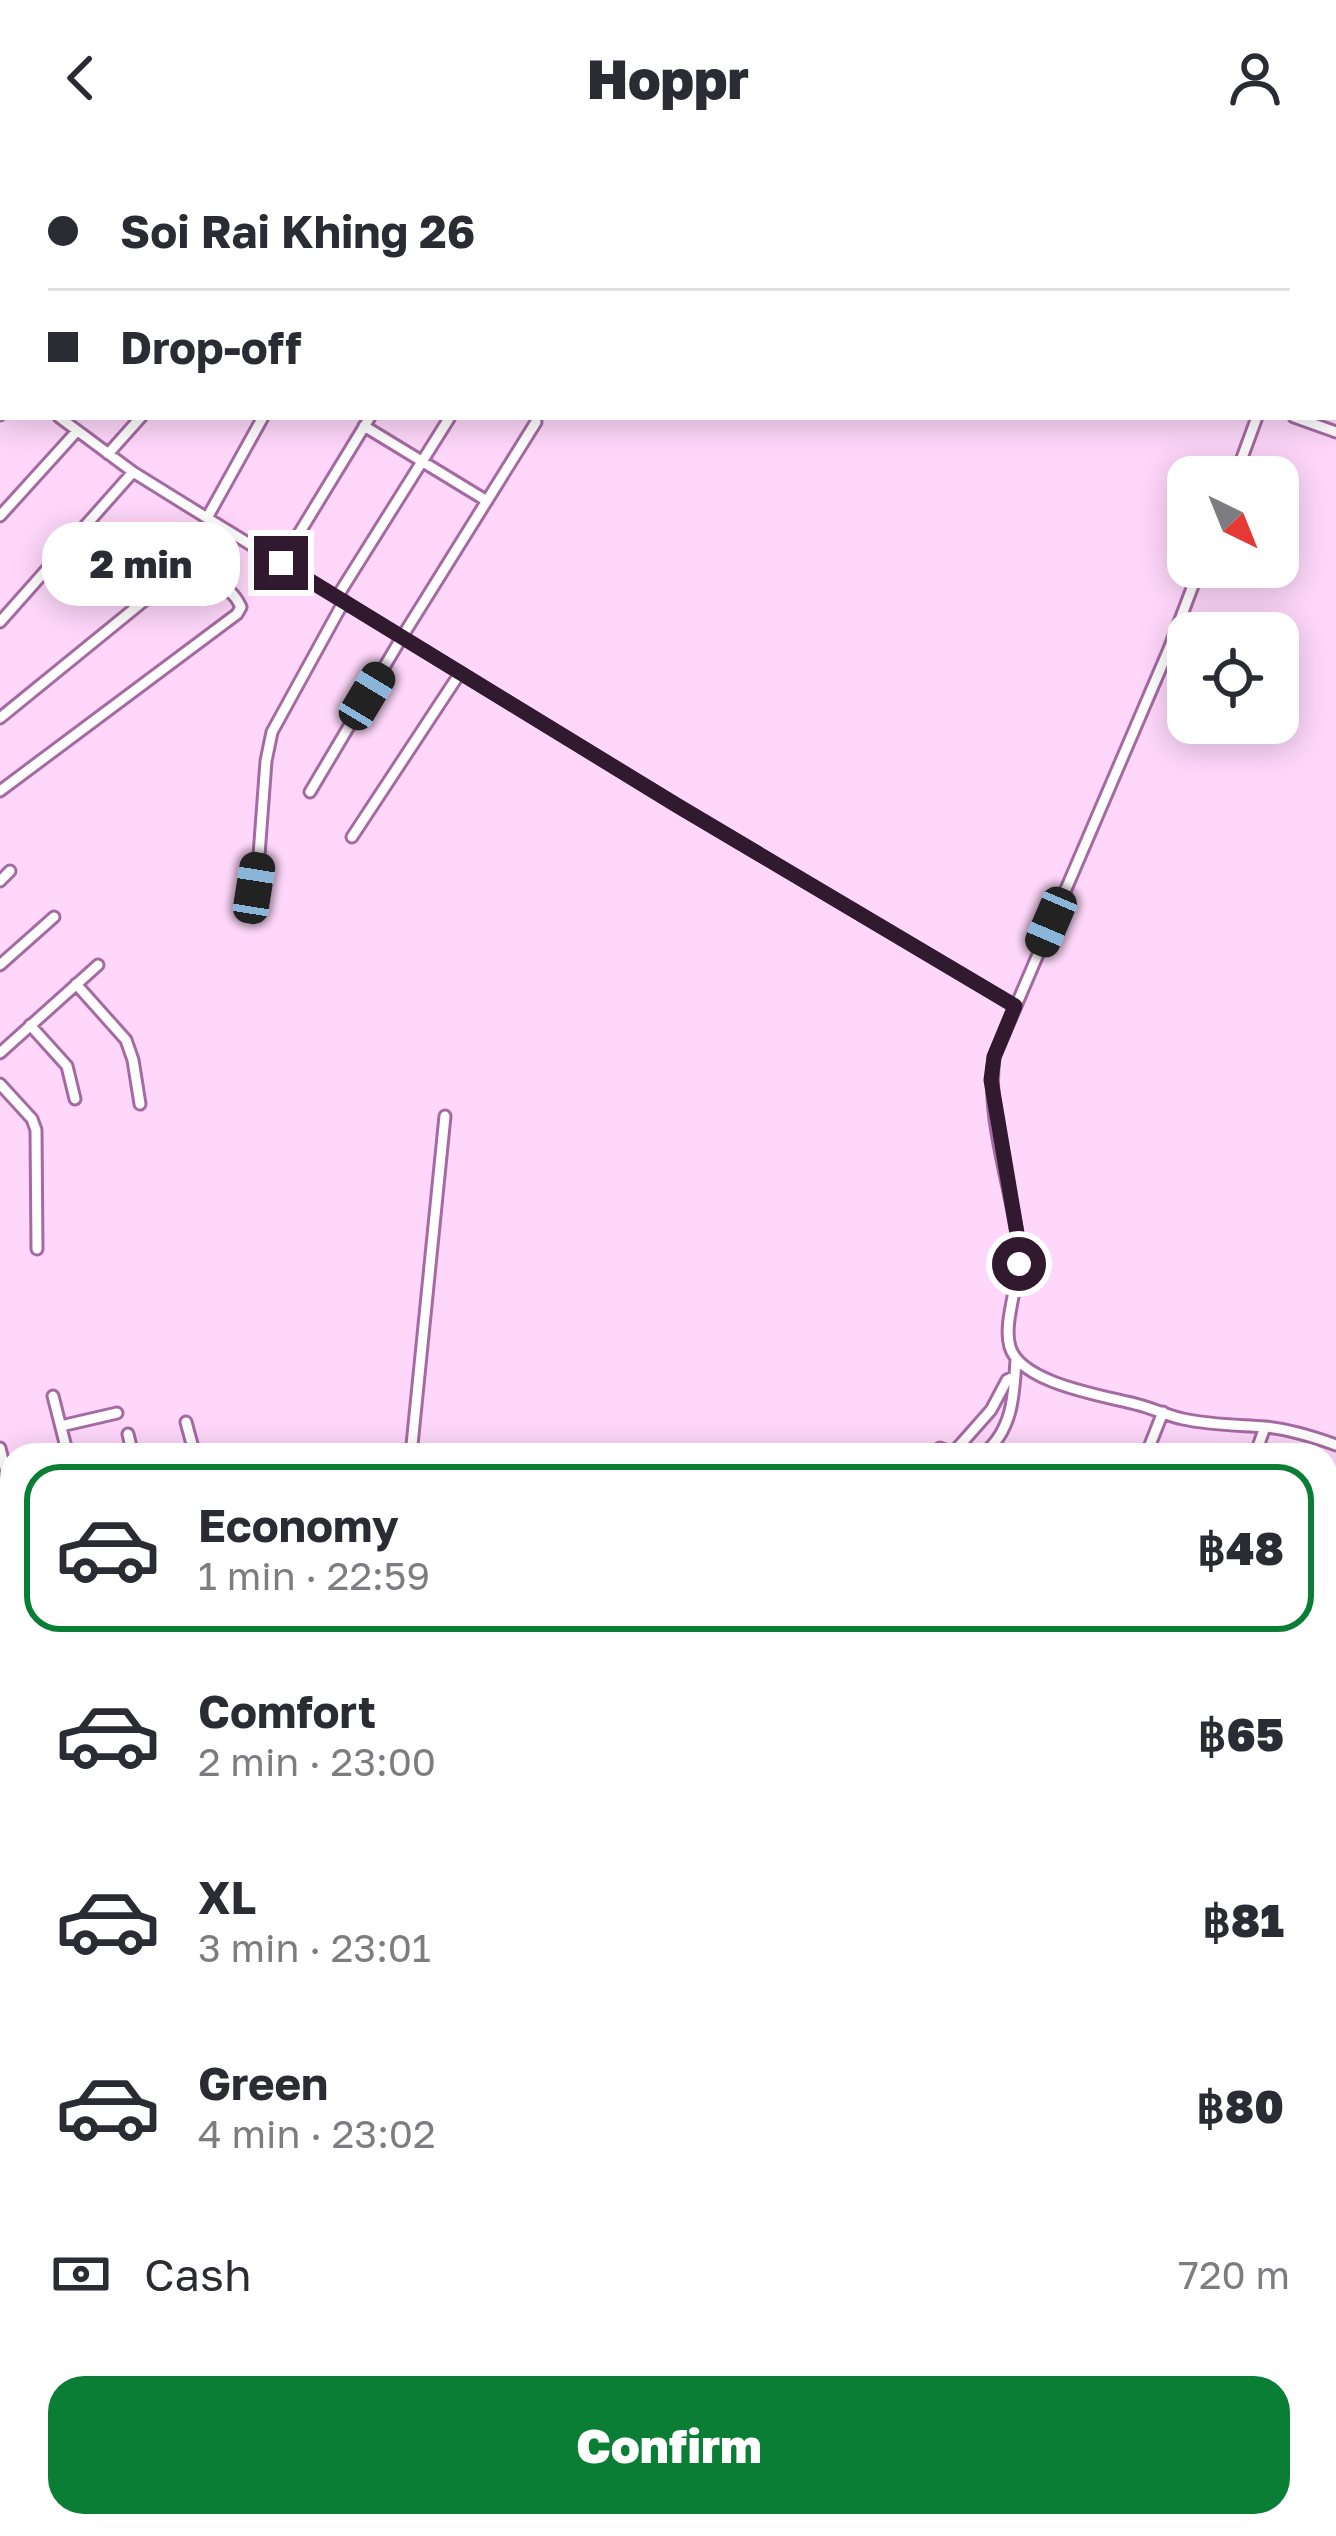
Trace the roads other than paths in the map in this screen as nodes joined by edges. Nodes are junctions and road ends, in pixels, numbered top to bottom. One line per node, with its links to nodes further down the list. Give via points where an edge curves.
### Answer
1 (63, 420): 8 (street)
2 (138, 420): 9 (street)
3 (261, 420): 15 (street)
4 (448, 420): 11 (street)
5 (1256, 420): 10 (street)
6 (367, 421): 11 (street); 16 (street)
7 (536, 422): 13 (street)
8 (77, 431): 9 (street); 14 (street)
9 (108, 454): 12 (street)
10 (1242, 456)
11 (422, 462): 13 (street); 18 (street)
12 (133, 472): 15 (street); 19 (street)
13 (487, 501): 20 (street)
14 (0, 516)
15 (207, 518): 16 (street)
16 (281, 563): 18 (street)
17 (1192, 588): 33 (street)
18 (341, 599): 20 (street); 28 (street, via 272,732)
19 (0, 622)
20 (402, 637): 21 (street); 24 (street)
21 (460, 673): 25 (street); 33 (street)
22 (0, 718): 23 (street, via 172,578 206,578 240,601 237,614)
23 (0, 791)
24 (310, 792)
25 (352, 837)
26 (10, 872): 27 (street)
27 (0, 880)
28 (254, 888)
29 (54, 916): 30 (street)
30 (0, 965)
31 (98, 965): 32 (street)
32 (76, 984): 34 (street); 38 (street, via 126,1040)
33 (1015, 1006): 41 (street, via 991,1080 1020,1251 1009,1340)
34 (30, 1025): 35 (street); 37 (street, via 67,1066)
35 (0, 1053)
36 (0, 1084): 40 (street, via 36,1130)
37 (75, 1099)
38 (140, 1104)
39 (445, 1116): 53 (street)
40 (38, 1249)
41 (1016, 1359): 42 (street); 44 (street, via 1054,1382)
42 (1015, 1376): 54 (street); 55 (street, via 1010,1416)
43 (53, 1396): 47 (street)
44 (1163, 1412): 48 (street); 56 (street)
45 (117, 1413): 47 (street)
46 (186, 1422): 52 (street)
47 (61, 1426): 50 (street)
48 (1265, 1427): 57 (street); 58 (street)
49 (128, 1435): 51 (street)
50 (65, 1443)
51 (130, 1443)
52 (192, 1443)
53 (412, 1443)
54 (965, 1443)
55 (994, 1443)
56 (1151, 1443)
57 (1259, 1443)
58 (1331, 1443)

